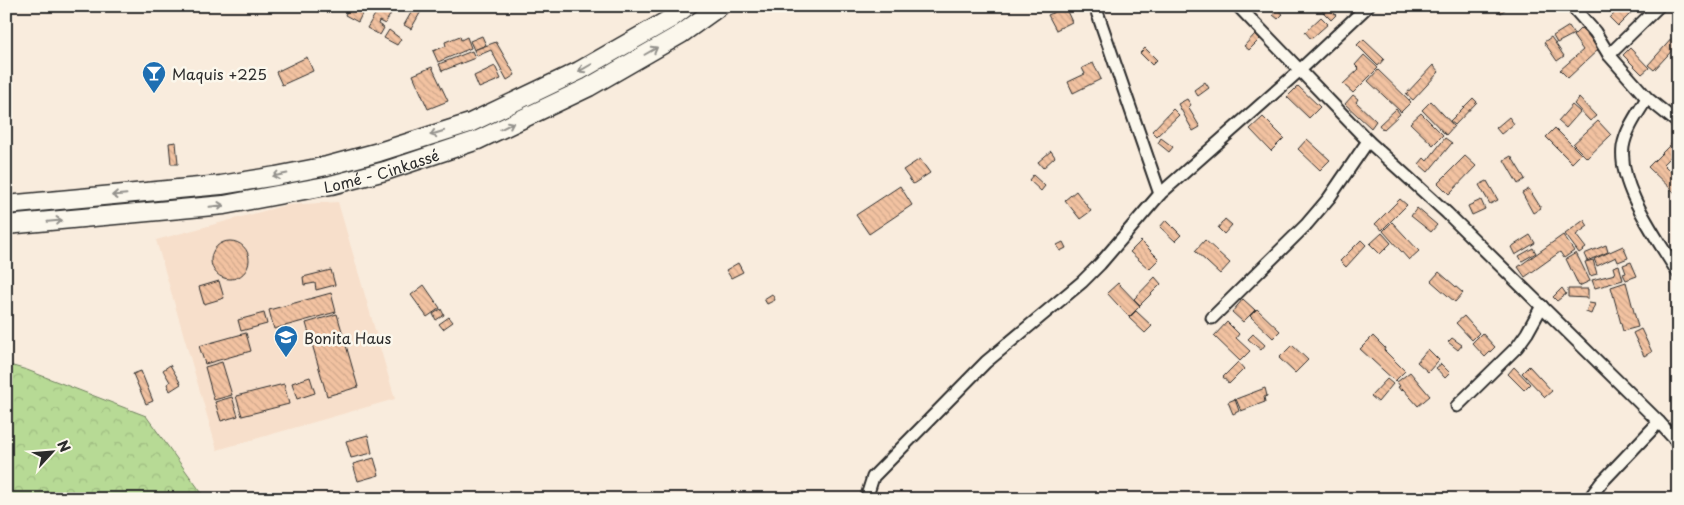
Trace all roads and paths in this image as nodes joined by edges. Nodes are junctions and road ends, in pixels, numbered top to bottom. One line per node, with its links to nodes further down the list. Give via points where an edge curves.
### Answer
1 (687, 6): 11 (highway, Lomé - Cinkassé, one-way to 11, via 579,71)
2 (720, 6): 13 (highway, Lomé - Cinkassé, one-way to 2, via 590,87 681,34)
3 (1095, 6): 15 (street)
4 (1238, 6): 9 (street)
5 (1368, 6): 9 (street)
6 (1572, 6): 8 (street, via 1595,32)
7 (1659, 6): 8 (street)
8 (1609, 55): 10 (street)
9 (1300, 70): 14 (street); 15 (street)
10 (1647, 98): 12 (street); 18 (street, via 1628,130 1623,162 1630,190)
11 (470, 123): 13 (highway); 16 (highway, Lomé - Cinkassé, one-way to 16, via 328,166 276,176 165,191)
12 (1678, 123)
13 (478, 140): 17 (highway, Lomé - Cinkassé, one-way to 13, via 242,202 385,171)
14 (1368, 142): 19 (street); 20 (street, via 1318,212)
15 (1160, 194): 24 (street, via 1082,282 986,362 873,477)
16 (6, 205)
17 (6, 225)
18 (1678, 273)
19 (1542, 306): 21 (street, via 1517,347); 22 (street)
20 (1212, 318)
21 (1457, 406)
22 (1659, 422): 23 (street); 25 (street)
23 (1678, 443)
24 (866, 499)
25 (1589, 499)

